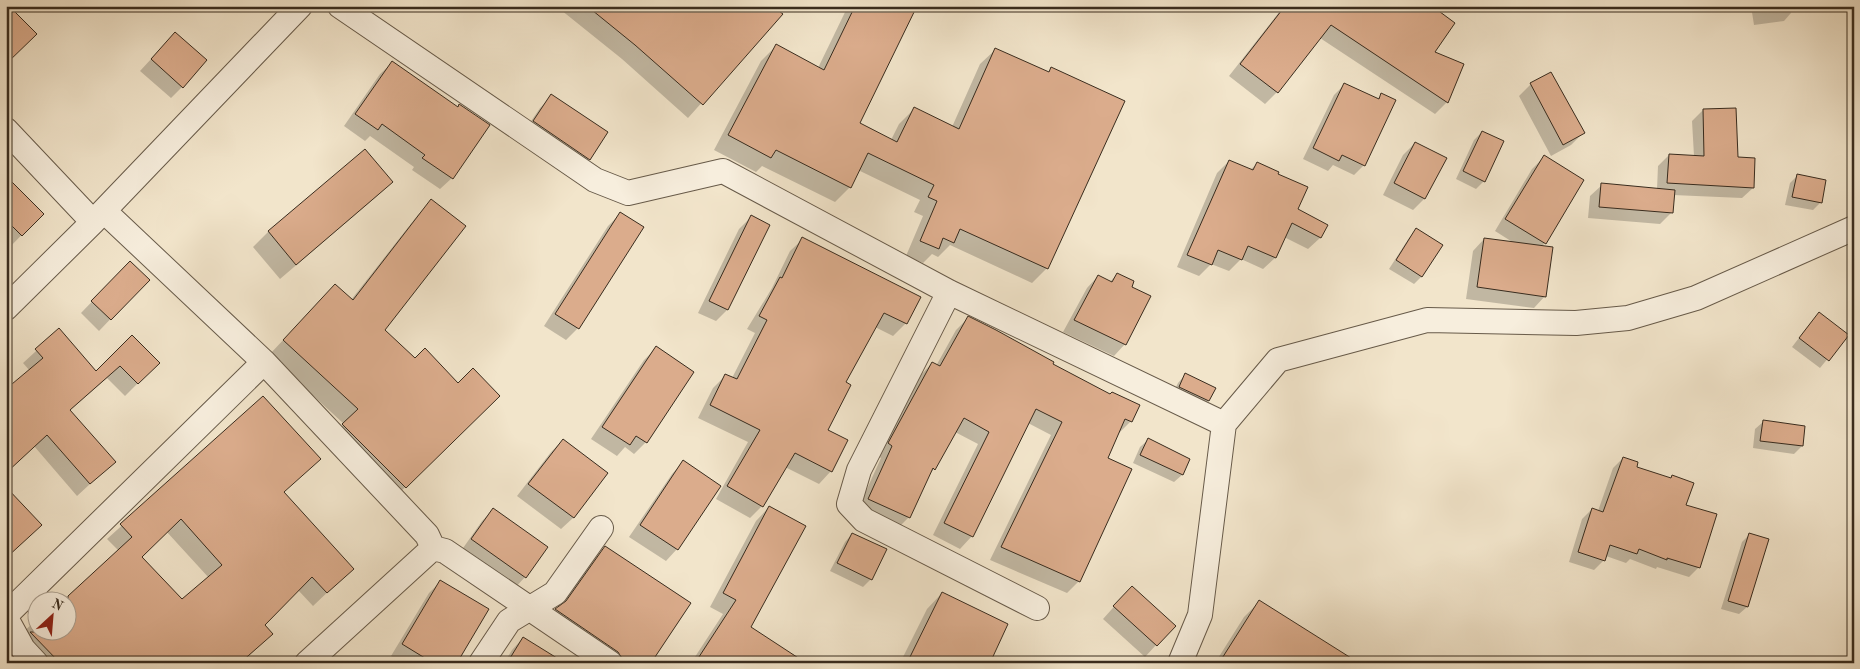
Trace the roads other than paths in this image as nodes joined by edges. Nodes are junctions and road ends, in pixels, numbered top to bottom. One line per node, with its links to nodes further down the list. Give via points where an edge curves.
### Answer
1 (300, 6): 4 (street)
2 (340, 6): 6 (street, via 595,180 628,193 723,171)
3 (6, 130): 4 (street)
4 (99, 216): 7 (street); 8 (street)
5 (1854, 228): 9 (street, via 1696,298 1628,318 1576,323 1427,320 1278,360)
6 (949, 292): 9 (street); 13 (street, via 859,470 849,504 864,520)
7 (6, 308)
8 (264, 362): 11 (street, via 427,535); 14 (street)
9 (1224, 424): 20 (street, via 1200,615)
10 (601, 528): 12 (street, via 555,593)
11 (433, 548): 12 (street, via 445,551); 17 (street)
12 (531, 608): 18 (street, via 509,621); 19 (street)
13 (1037, 608)
14 (6, 614)
15 (6, 618): 16 (street, via 23,649)
16 (36, 663)
17 (308, 663)
18 (481, 663)
19 (610, 663)
20 (1180, 663)

